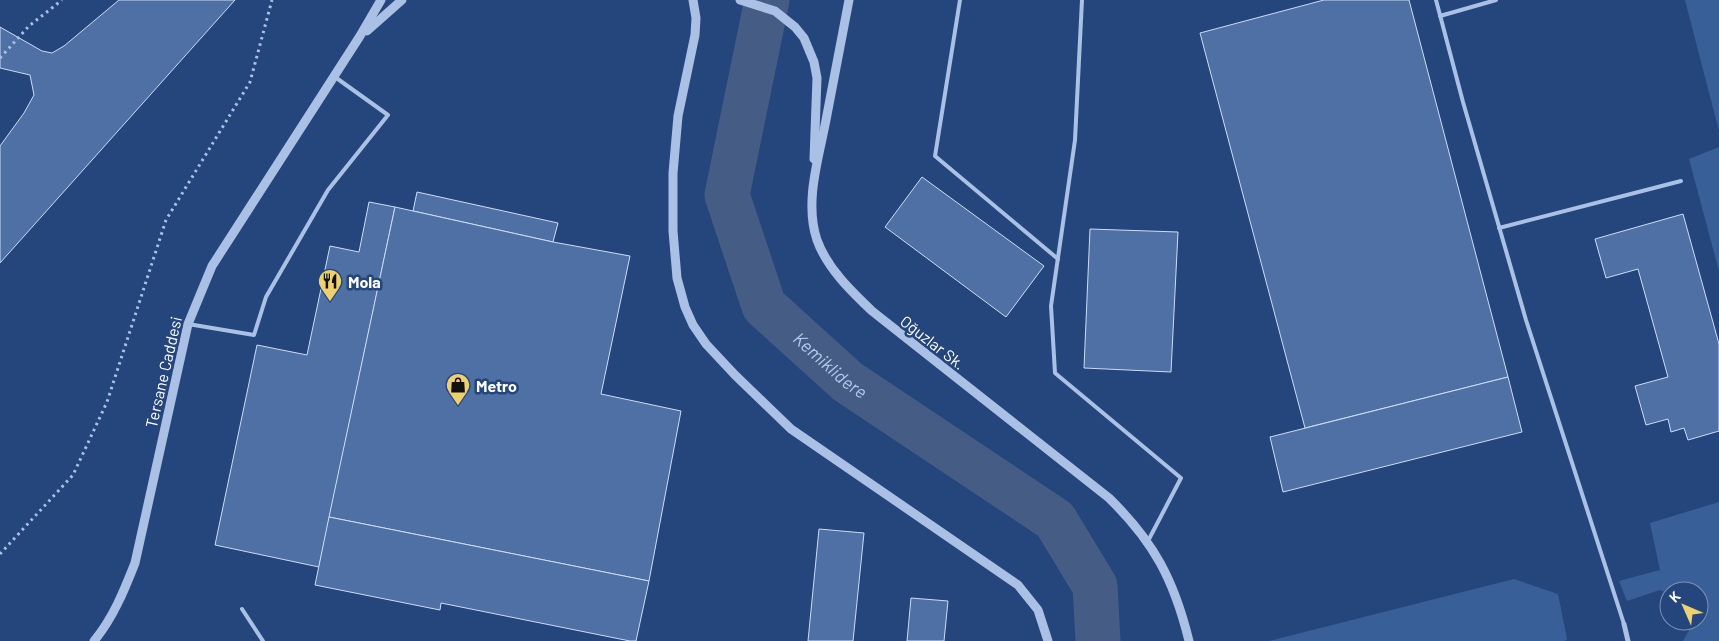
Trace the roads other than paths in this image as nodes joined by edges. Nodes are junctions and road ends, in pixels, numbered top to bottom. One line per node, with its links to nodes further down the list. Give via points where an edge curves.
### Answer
1 (381, 0): 11 (street, Tersane Caddesi)
2 (402, 0): 11 (street)
3 (693, 0): 23 (street, via 696,35 678,116 673,173 673,231 677,278 693,324 706,344 735,375 792,429 1018,585 1038,610)
4 (740, 0): 14 (street, via 775,11 787,20 804,38 814,62 817,78)
5 (849, 0): 14 (street, Oğuzlar Sk.)
6 (960, 0): 16 (lane, via 934,156)
7 (1082, 0): 16 (lane, via 1075,140)
8 (1436, 0): 10 (lane)
9 (1496, 0): 10 (lane)
10 (1440, 16): 15 (lane)
11 (360, 36): 12 (street, Tersane Caddesi)
12 (334, 77): 17 (street, Tersane Caddesi, via 212,266); 17 (lane, via 388,115 328,190 266,298 254,335)
13 (1682, 181): 15 (lane)
14 (813, 190): 18 (street, Oğuzlar Sk., via 813,225 817,240 824,256 854,294 893,329 1110,498)
15 (1499, 228): 20 (lane)
16 (1058, 259): 18 (lane, via 1051,306 1055,373 1181,478)
17 (188, 324): 21 (street, Tersane Caddesi, via 135,563 120,599)
18 (1148, 541): 24 (street, Oğuzlar Sk., via 1172,586)
19 (242, 609): 22 (lane)
20 (1624, 624): 25 (street)
21 (94, 641)
22 (263, 641)
23 (1048, 641)
24 (1189, 641)
25 (1628, 641)

